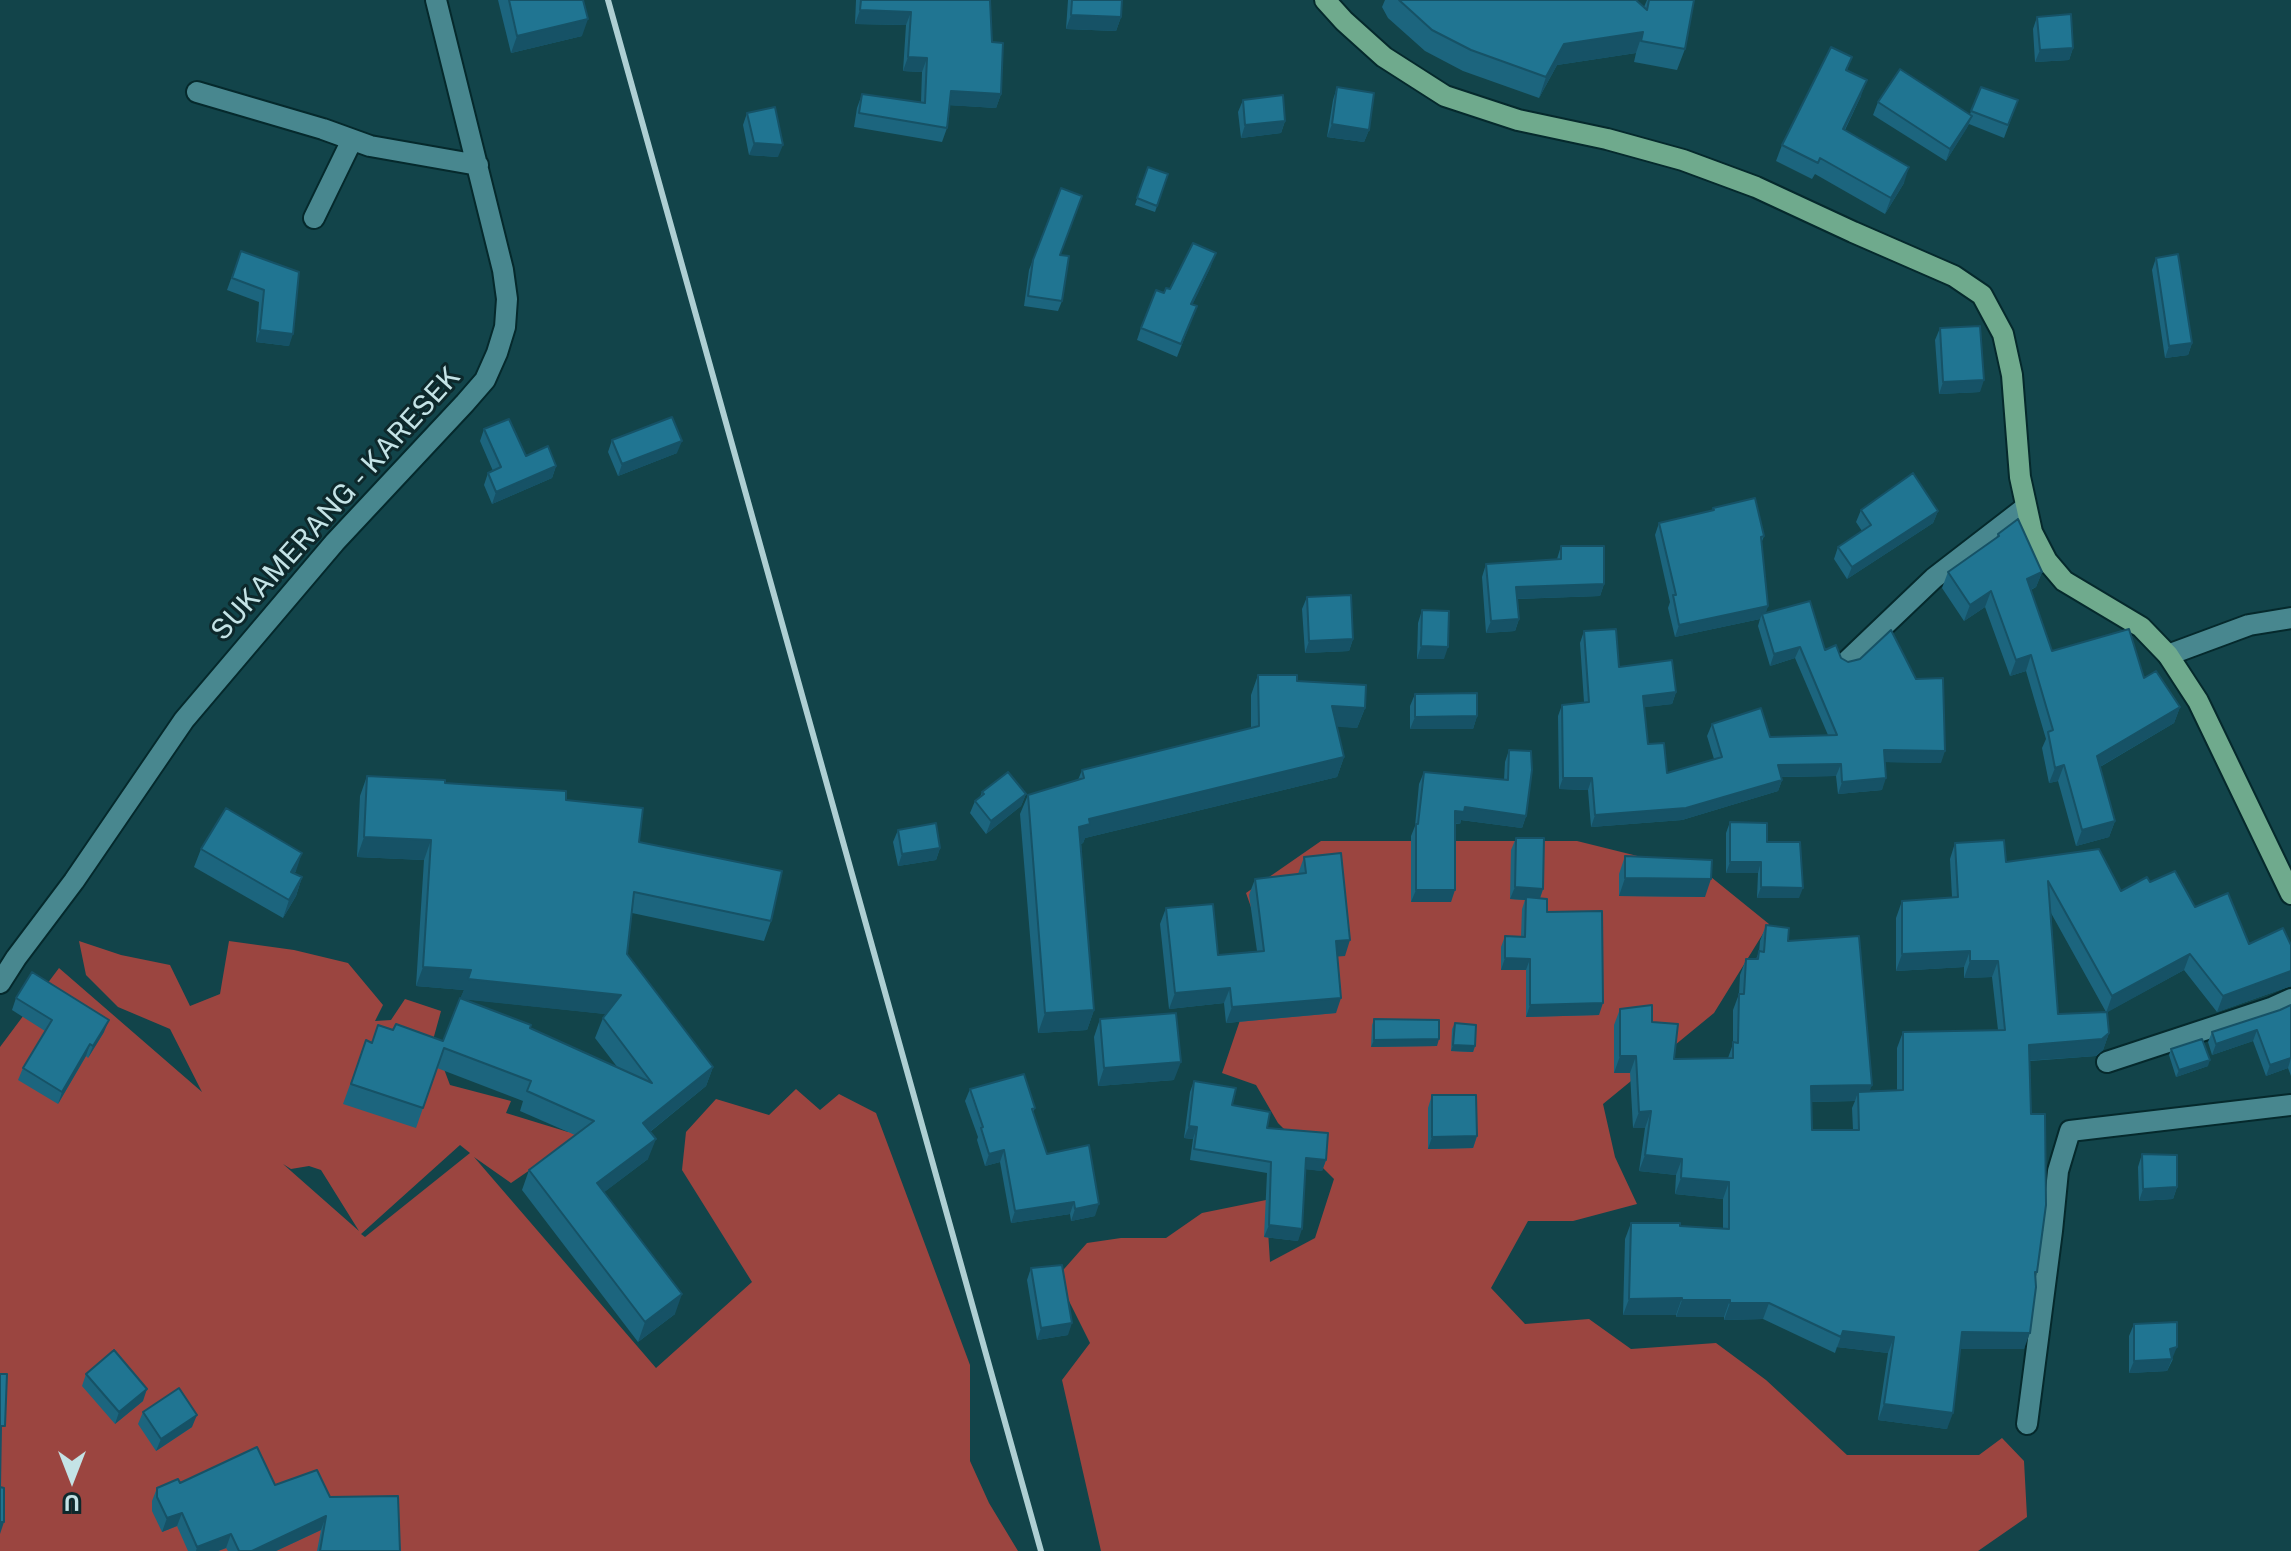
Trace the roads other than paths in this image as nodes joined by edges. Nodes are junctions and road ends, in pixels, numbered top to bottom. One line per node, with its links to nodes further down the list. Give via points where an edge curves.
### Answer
1 (436, 0): 5 (street, SUKAMERANG - KARESEK)
2 (1325, 0): 7 (main road, via 1384,57 1445,96 1727,176 1954,276 1982,295 2003,334 2012,375)
3 (197, 92): 4 (street)
4 (352, 140): 5 (street); 6 (street)
5 (478, 165): 12 (street, SUKAMERANG - KARESEK, via 507,299 505,327 485,380 335,542 184,720)
6 (314, 218)
7 (2026, 507): 9 (main road, via 2032,532 2064,581 2141,627); 10 (street, via 1934,578)
8 (2291, 618): 9 (street, via 2249,625)
9 (2168, 655): 11 (main road, via 2198,701)
10 (1847, 661)
11 (2291, 894)
12 (0, 983)
13 (2291, 999): 14 (street)
14 (2107, 1062)
15 (2291, 1105): 16 (street, via 2070,1131 2058,1171)
16 (2027, 1424)

